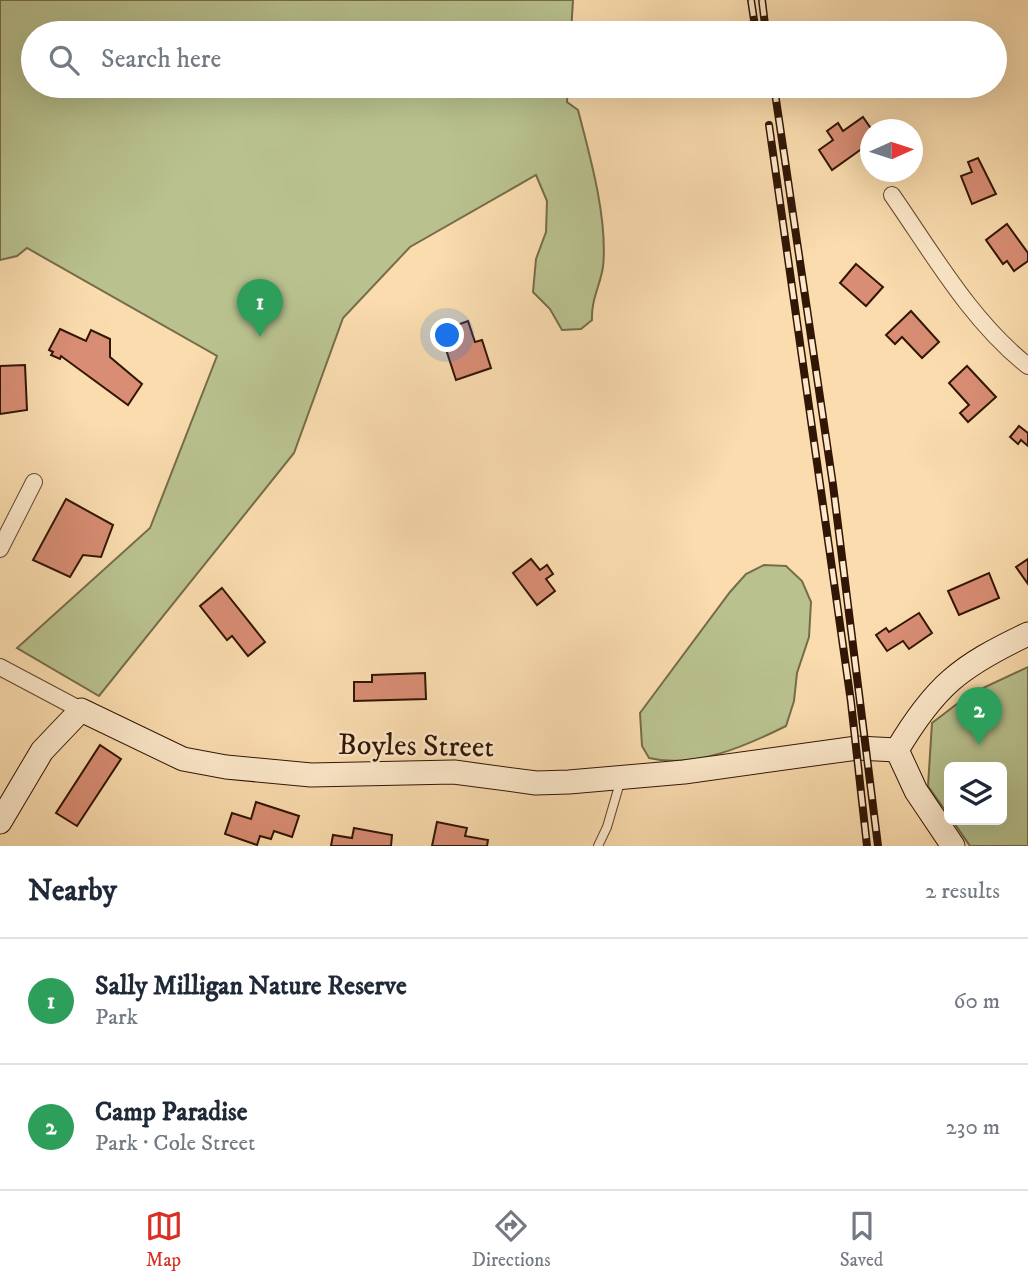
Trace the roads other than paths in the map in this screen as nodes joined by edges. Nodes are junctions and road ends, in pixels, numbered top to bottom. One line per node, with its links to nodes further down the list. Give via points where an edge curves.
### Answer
1 (892, 195): 2 (street, via 963,297 1002,345)
2 (1028, 366)
3 (34, 482): 4 (street)
4 (0, 549)
5 (1028, 634): 8 (street, via 953,676 933,694)
6 (0, 667): 7 (street)
7 (81, 710): 9 (street, Boyles Street, via 183,758 226,767 357,776 471,773 536,783); 10 (street, via 42,751)
8 (897, 750): 9 (street, Boyles Street, via 857,748); 12 (street, via 916,790)
9 (621, 779): 11 (lane)
10 (0, 822)
11 (598, 846)
12 (953, 846)

